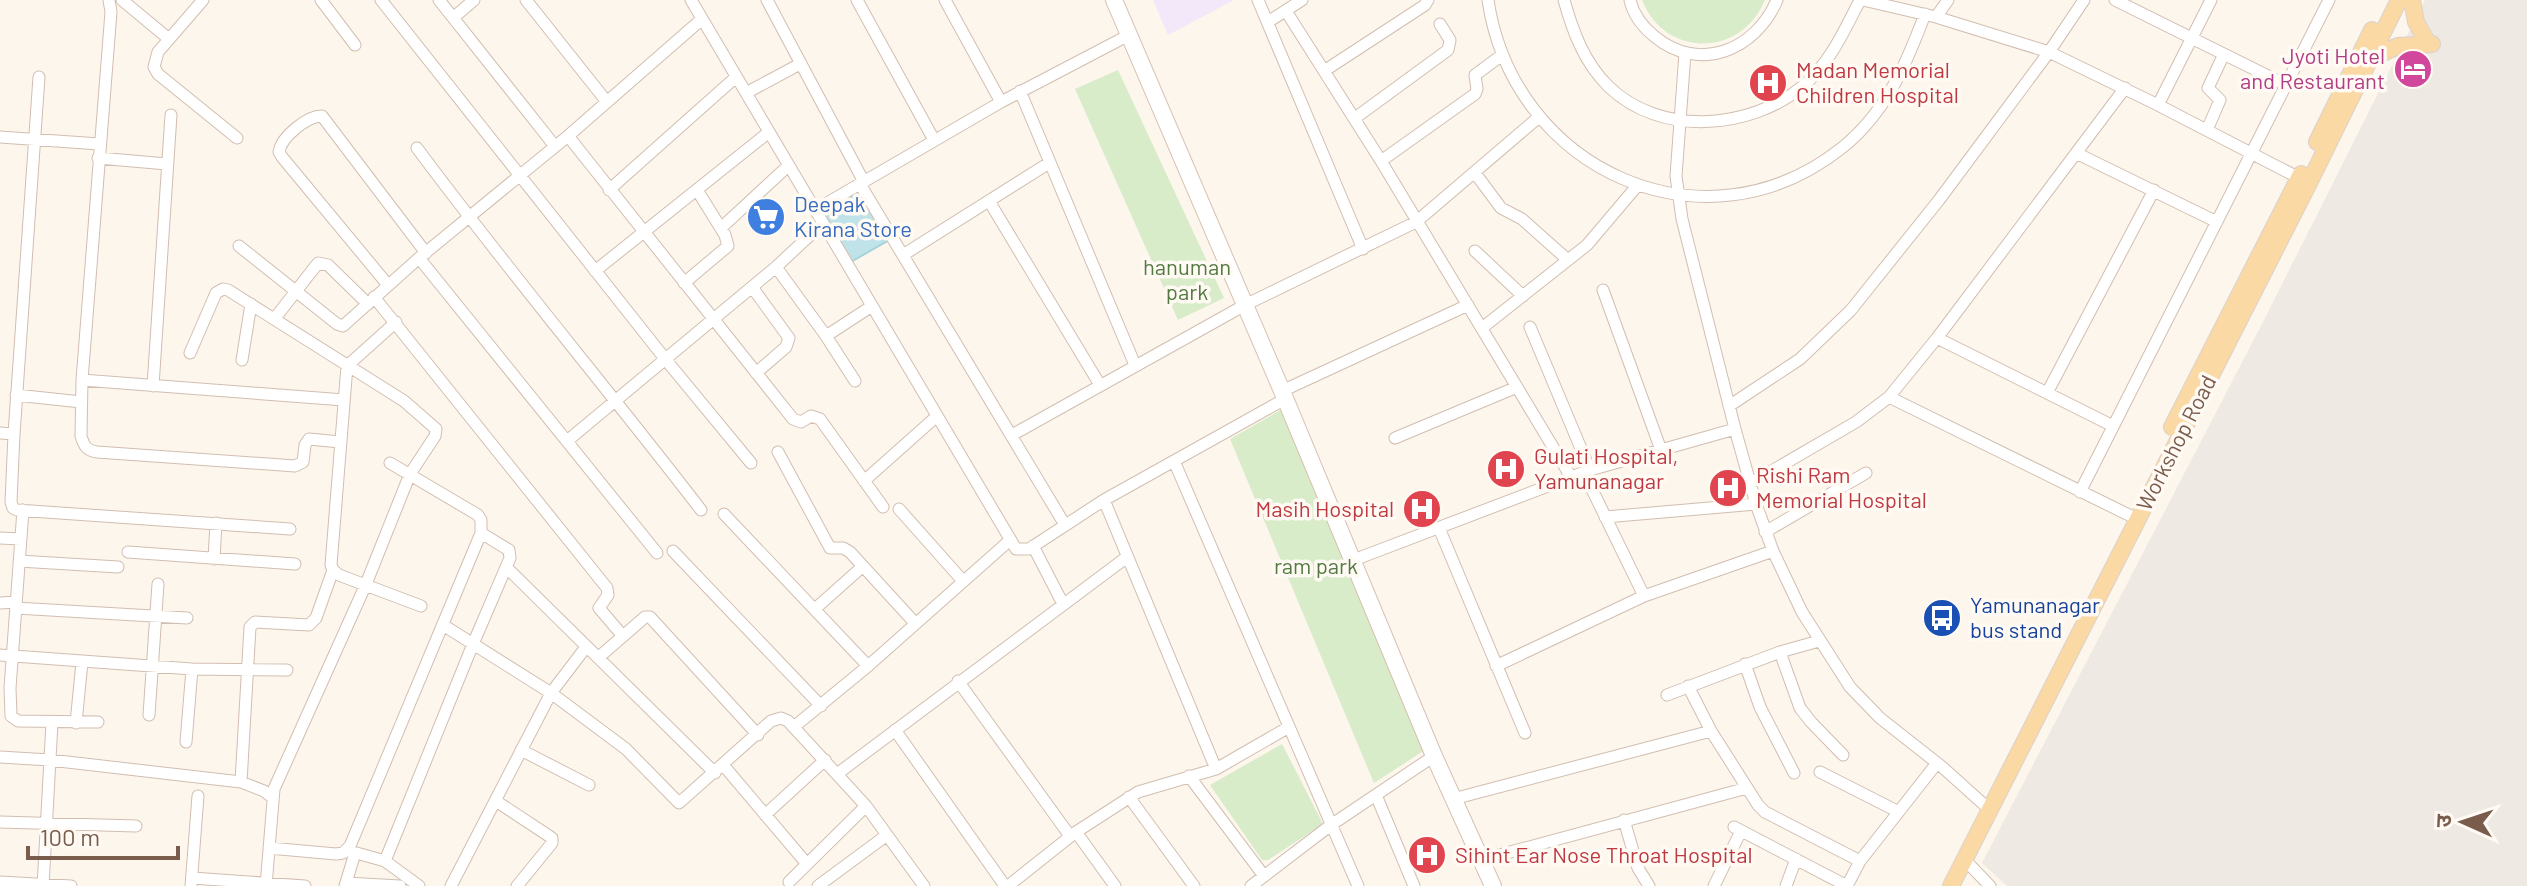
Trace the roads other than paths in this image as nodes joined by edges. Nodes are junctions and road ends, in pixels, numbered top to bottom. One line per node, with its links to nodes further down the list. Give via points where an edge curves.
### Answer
1 (203, 0): 37 (street)
2 (321, 0): 38 (street)
3 (381, 0): 77 (street)
4 (439, 0): 31 (street)
5 (474, 0): 31 (street)
6 (526, 0): 52 (street)
7 (691, 0): 32 (street)
8 (767, 0): 44 (street)
9 (857, 0): 65 (street)
10 (945, 0): 53 (street)
11 (1114, 0): 35 (main road)
12 (1258, 0): 33 (street)
13 (1302, 0): 29 (street)
14 (1428, 0): 45 (street)
15 (1488, 0): 42 (street)
16 (1564, 0): 58 (street, via 1581,50 1608,87 1646,111)
17 (1630, 0): 40 (street, via 1644,28)
18 (1777, 0): 40 (street, via 1750,39 1708,55)
19 (1862, 0): 30 (street); 58 (street, via 1832,54 1784,100 1737,118)
20 (1948, 0): 30 (street)
21 (2084, 0): 39 (street)
22 (2115, 0): 36 (street)
23 (2211, 0): 36 (street)
24 (2329, 0): 48 (street)
25 (2387, 0): 78 (main road, Workshop Road)
26 (2399, 0): 43 (main road, Workshop Road)
27 (2412, 0): 43 (main road, via 2416,22 2429,42 2398,46)
28 (114, 1): 37 (street); 66 (street)
29 (1286, 11): 33 (street); 45 (street)
30 (1930, 16): 39 (street); 84 (street, via 1885,101 1844,146 1767,187)
31 (453, 18): 67 (street)
32 (702, 19): 47 (street); 52 (street)
33 (1268, 22): 94 (street)
34 (1440, 24): 57 (street, via 1450,40 1448,50)
35 (1129, 35): 50 (street); 109 (main road)
36 (2192, 38): 41 (street); 54 (street)
37 (169, 39): 63 (street, via 155,60 158,74)
38 (355, 45)
39 (2049, 52): 49 (street); 137 (street, via 1851,310 1800,359)
40 (1685, 53): 58 (street)
41 (2224, 54): 48 (street); 59 (street, via 2208,88 2220,100)
42 (1502, 55): 56 (street); 72 (street, via 1475,75 1475,94)
43 (2370, 59): 78 (main road, Workshop Road)
44 (800, 64): 51 (street); 79 (street)
45 (1324, 71): 57 (street)
46 (39, 77): 64 (street)
47 (736, 77): 51 (street); 81 (street)
48 (2286, 85): 69 (street)
49 (2125, 88): 54 (street); 70 (street)
50 (1020, 91): 53 (street); 73 (street)
51 (746, 93): 60 (street)
52 (607, 102): 61 (street)
53 (1001, 102): 65 (street)
54 (2158, 105): 59 (street)
55 (171, 115): 74 (street)
56 (1539, 117): 76 (street); 80 (street, via 1580,156)
57 (1355, 118): 72 (street)
58 (1679, 119): 84 (street)
59 (2207, 130): 69 (street)
60 (769, 132): 75 (street); 82 (street)
61 (568, 136): 67 (street); 81 (street)
62 (0, 137): 64 (street)
63 (237, 138)
64 (34, 139): 66 (street); 131 (street)
65 (934, 140): 79 (street)
66 (99, 144): 71 (street)
67 (554, 145): 77 (street)
68 (417, 148): 87 (street)
69 (2251, 152): 78 (street); 88 (street)
70 (2076, 153): 83 (street); 118 (street)
71 (98, 158): 74 (street); 125 (street)
72 (1381, 161): 89 (street)
73 (1049, 163): 85 (street); 122 (street)
74 (167, 164): 128 (street)
75 (788, 166): 86 (street); 91 (street)
76 (1475, 173): 89 (street); 98 (street, via 1501,208 1522,219)
77 (519, 175): 87 (street); 100 (street)
78 (2304, 180): 168 (main road, Workshop Road)
79 (862, 183): 86 (street); 97 (street)
80 (1637, 186): 84 (street); 98 (street, via 1595,237)
81 (609, 190): 92 (street)
82 (697, 190): 91 (street); 92 (street)
83 (2154, 190): 88 (street); 130 (street)
84 (1677, 195): 137 (street)
85 (989, 201): 97 (street); 127 (street)
86 (815, 210): 90 (street)
87 (469, 218): 96 (street); 135 (street)
88 (2215, 221): 139 (street)
89 (1416, 222): 94 (street); 110 (street)
90 (822, 224): 99 (street); 111 (street)
91 (721, 228): 101 (street, via 728,246)
92 (644, 231): 100 (street); 101 (street)
93 (239, 246): 104 (street)
94 (1363, 249): 109 (street)
95 (1475, 251): 106 (street)
96 (422, 255): 102 (street); 102 (street, via 322,116 311,117 281,142 282,157); 145 (street)
97 (903, 255): 143 (street)
98 (1568, 260): 106 (street)
99 (776, 267): 103 (street); 117 (street)
100 (595, 271): 121 (street)
101 (684, 283): 113 (street)
102 (388, 285): 107 (street)
103 (752, 287): 113 (street); 124 (street, via 789,338)
104 (296, 290): 107 (street, via 340,326); 107 (street, via 323,263); 112 (street)
105 (1603, 290): 147 (street)
106 (1523, 296): 116 (street)
107 (371, 301): 114 (street)
108 (251, 304): 112 (street); 119 (street, via 218,290); 120 (street)
109 (1245, 305): 122 (street); 132 (main road)
110 (1468, 305): 116 (street); 132 (street)
111 (872, 306): 117 (street); 138 (street)
112 (275, 318): 123 (street)
113 (713, 320): 121 (street); 124 (street)
114 (396, 322): 123 (street); 205 (street, via 607,588 599,608)
115 (1530, 327): 152 (street)
116 (1482, 328): 129 (street)
117 (826, 336): 126 (street)
118 (1937, 338): 130 (street); 133 (street)
119 (190, 353)
120 (242, 360)
121 (666, 360): 135 (street); 151 (street)
122 (1135, 365): 127 (street)
123 (347, 366): 134 (street); 154 (street, via 413,406 436,429)
124 (756, 373): 156 (street, via 797,422 811,416 820,419)
125 (82, 380): 128 (street); 136 (street)
126 (855, 381)
127 (1100, 385): 143 (street)
128 (153, 386): 134 (street)
129 (1517, 387): 144 (street); 155 (street)
130 (2047, 393): 139 (street)
131 (16, 395): 136 (street); 142 (street)
132 (1284, 395): 149 (street); 186 (main road)
133 (1889, 397): 157 (street); 159 (street)
134 (344, 400): 146 (street)
135 (617, 401): 145 (street); 165 (street)
136 (81, 402): 146 (street, via 81,436 87,449 97,452 295,466 303,462 309,439)
137 (1729, 406): 140 (street)
138 (937, 416): 156 (street); 177 (street)
139 (2113, 426): 159 (street)
140 (1735, 429): 147 (street); 157 (street)
141 (0, 433): 142 (street)
142 (14, 434): 158 (street)
143 (1012, 435): 170 (street)
144 (1395, 438)
145 (567, 441): 182 (street)
146 (340, 442): 191 (street)
147 (1661, 450): 152 (street)
148 (778, 452): 189 (street, via 827,544 845,549)
149 (1174, 461): 160 (street); 231 (street)
150 (390, 463): 154 (street)
151 (751, 463)
152 (1587, 472): 155 (street); 167 (street)
153 (1866, 473): 173 (street)
154 (410, 474): 174 (street, via 478,515); 194 (street)
155 (1571, 477): 171 (street)
156 (864, 481): 162 (street)
157 (1751, 483): 161 (street)
158 (6, 486): 164 (street, via 13,508)
159 (2080, 492): 168 (street)
160 (1104, 500): 170 (street); 183 (street)
161 (1756, 504): 167 (street); 173 (street)
162 (883, 507)
163 (899, 509): 192 (street)
164 (23, 510): 169 (street); 176 (street)
165 (701, 510)
166 (724, 514): 200 (street)
167 (1605, 517): 195 (street)
168 (2132, 517): 260 (main road, Workshop Road)
169 (216, 523): 172 (street); 184 (street)
170 (1065, 525): 178 (street)
171 (1439, 528): 186 (street); 216 (street)
172 (290, 529)
173 (1765, 532): 180 (street)
174 (481, 533): 190 (street, via 509,550); 204 (street)
175 (0, 538): 176 (street)
176 (21, 539): 185 (street)
177 (1009, 541): 178 (street, via 1019,550); 192 (street)
178 (1033, 546): 197 (street)
179 (673, 551): 225 (street)
180 (1773, 551): 195 (street); 206 (street)
181 (128, 552): 184 (street)
182 (657, 553)
183 (1127, 557): 197 (street); 244 (street)
184 (214, 559): 187 (street)
185 (19, 561): 188 (street); 198 (street)
186 (1351, 561): 239 (main road)
187 (295, 564)
188 (118, 567)
189 (862, 567): 200 (street); 203 (street)
190 (507, 568): 207 (street); 208 (street)
191 (333, 570): 194 (street); 218 (street, via 309,625 252,623)
192 (963, 581): 203 (street)
193 (158, 584): 201 (street)
194 (366, 584): 199 (street); 255 (street)
195 (1644, 596): 216 (street)
196 (0, 603): 198 (street)
197 (1063, 604): 220 (street)
198 (16, 605): 201 (street); 210 (street)
199 (421, 606)
200 (816, 608): 215 (street)
201 (156, 616): 202 (street); 214 (street)
202 (187, 618)
203 (915, 623): 215 (street)
204 (443, 625): 207 (street); 271 (street)
205 (622, 635): 211 (street); 235 (street, via 650,617)
206 (1819, 641): 209 (street); 243 (street, via 1865,704)
207 (473, 644): 223 (street); 275 (street)
208 (586, 647): 211 (street); 223 (street)
209 (1780, 652): 213 (street); 238 (street, via 1800,708)
210 (6, 656): 212 (street); 222 (street)
211 (599, 657): 245 (street)
212 (82, 662): 214 (street); 229 (street)
213 (1745, 664): 221 (street); 247 (street)
214 (153, 666): 217 (street); 226 (street)
215 (868, 666): 225 (street)
216 (1496, 666): 234 (street)
217 (192, 669): 218 (street); 236 (street)
218 (247, 669): 219 (street); 250 (street)
219 (287, 670)
220 (958, 681): 232 (street); 268 (street)
221 (1688, 686): 224 (street); 233 (street)
222 (5, 688): 228 (street, via 12,718)
223 (551, 693): 237 (street); 245 (street, via 626,749 679,803)
224 (1667, 695)
225 (821, 706): 230 (street)
226 (149, 715)
227 (98, 722): 229 (street)
228 (52, 723): 229 (street); 241 (street)
229 (76, 723)
230 (795, 726): 235 (street, via 777,718); 242 (street)
231 (1289, 727): 244 (street); 266 (street)
232 (895, 730): 248 (street); 294 (street)
233 (1711, 731): 252 (street); 257 (street)
234 (1525, 733)
235 (758, 735): 245 (street)
236 (186, 742)
237 (521, 750): 251 (street); 258 (street)
238 (1843, 755)
239 (1434, 756): 253 (street); 257 (main road)
240 (0, 757): 241 (street)
241 (50, 760): 250 (street); 265 (street)
242 (825, 760): 248 (street); 262 (street)
243 (1937, 763): 260 (street); 261 (street)
244 (1216, 769): 249 (street)
245 (719, 770): 262 (street)
246 (1820, 772): 261 (street)
247 (1794, 773)
248 (837, 774): 259 (street)
249 (1189, 776): 256 (street); 278 (street)
250 (241, 782): 255 (street)
251 (589, 785)
252 (1747, 788): 263 (street); 276 (street, via 1765,812)
253 (1376, 795): 266 (street); 298 (street)
254 (198, 796): 280 (street)
255 (272, 797): 270 (street)
256 (1129, 797): 268 (street); 295 (street)
257 (1453, 799): 273 (main road)
258 (496, 801): 291 (street); 292 (street, via 552,838)
259 (866, 806): 269 (street); 277 (street)
260 (1986, 807): 274 (main road, Workshop Road); 304 (main road, Workshop Road)
261 (1897, 811): 276 (street)
262 (765, 815): 277 (street)
263 (1624, 820): 273 (street); 300 (street)
264 (0, 822): 265 (street)
265 (47, 823): 267 (street); 285 (street)
266 (1331, 825): 278 (street); 297 (street)
267 (136, 826)
268 (1073, 834): 284 (street); 294 (street)
269 (887, 835): 286 (street); 293 (street)
270 (269, 848): 271 (street, via 325,855); 282 (street)
271 (350, 852): 275 (street); 283 (street)
272 (1796, 859): 301 (street, via 1737,829); 302 (street); 303 (street)
273 (1481, 860): 299 (main road)
274 (1965, 860): 305 (main road, Workshop Road); 306 (street)
275 (385, 861): 290 (street)
276 (1860, 861): 303 (street)
277 (807, 864): 281 (street)
278 (1264, 876): 296 (street)
279 (0, 882): 285 (street)
280 (192, 882): 282 (street)
281 (789, 882)
282 (266, 884): 288 (street)
283 (345, 884): 289 (street)
284 (1109, 884)
285 (43, 885): 287 (street)
286 (922, 885)
287 (71, 886)
288 (305, 886)
289 (400, 886)
290 (419, 886)
291 (451, 886)
292 (517, 886)
293 (818, 886)
294 (1006, 886)
295 (1194, 886)
296 (1251, 886)
297 (1358, 886)
298 (1414, 886)
299 (1493, 886)
300 (1649, 886)
301 (1714, 886)
302 (1786, 886)
303 (1847, 886)
304 (1940, 886)
305 (1951, 886)
306 (1990, 886)

